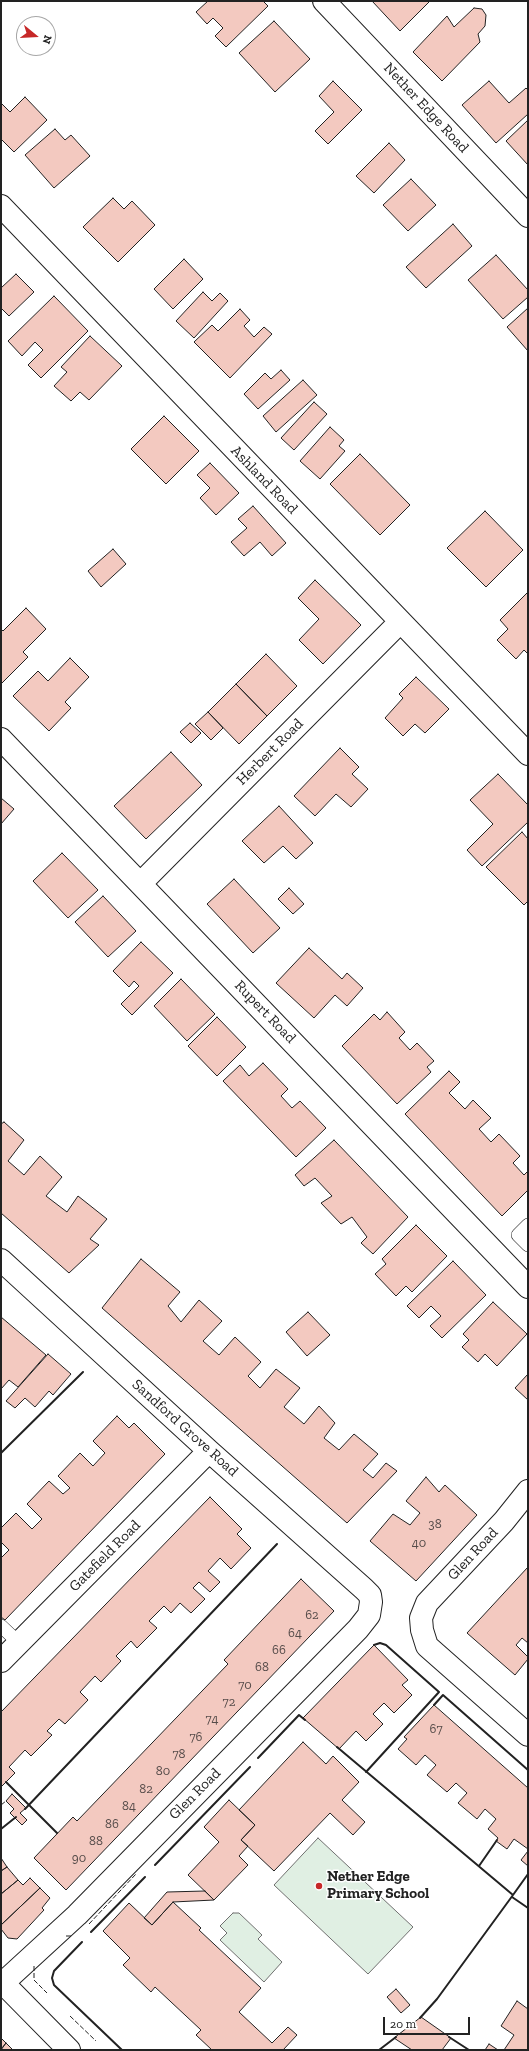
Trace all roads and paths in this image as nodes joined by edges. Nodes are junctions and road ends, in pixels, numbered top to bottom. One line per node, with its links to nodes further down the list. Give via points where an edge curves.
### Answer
1 (324, 1): 3 (street, Nether Edge Road)
2 (4, 215): 4 (street, Ashland Road)
3 (528, 216)
4 (400, 622): 6 (street, Ashland Road); 7 (street, Herbert Road)
5 (1, 739): 7 (street, Rupert Road)
6 (528, 754)
7 (141, 883): 11 (street, Rupert Road)
8 (528, 1225): 9 (lane, via 518,1235)
9 (528, 1245)
10 (1, 1260): 12 (street, Sandford Grove Road)
11 (528, 1287)
12 (209, 1451): 14 (street, Sandford Grove Road); 16 (street, Gatefield Road)
13 (528, 1490): 18 (street, Glen Road, via 504,1521 427,1603 422,1618 422,1630 427,1646)
14 (370, 1596): 19 (street, Glen Road, via 370,1610 362,1625 77,1915)
15 (1, 1626): 16 (lane)
16 (18, 1643): 17 (street, Gatefield Road)
17 (1, 1661)
18 (528, 1735)
19 (2, 1982): 20 (street)
20 (69, 2050)

